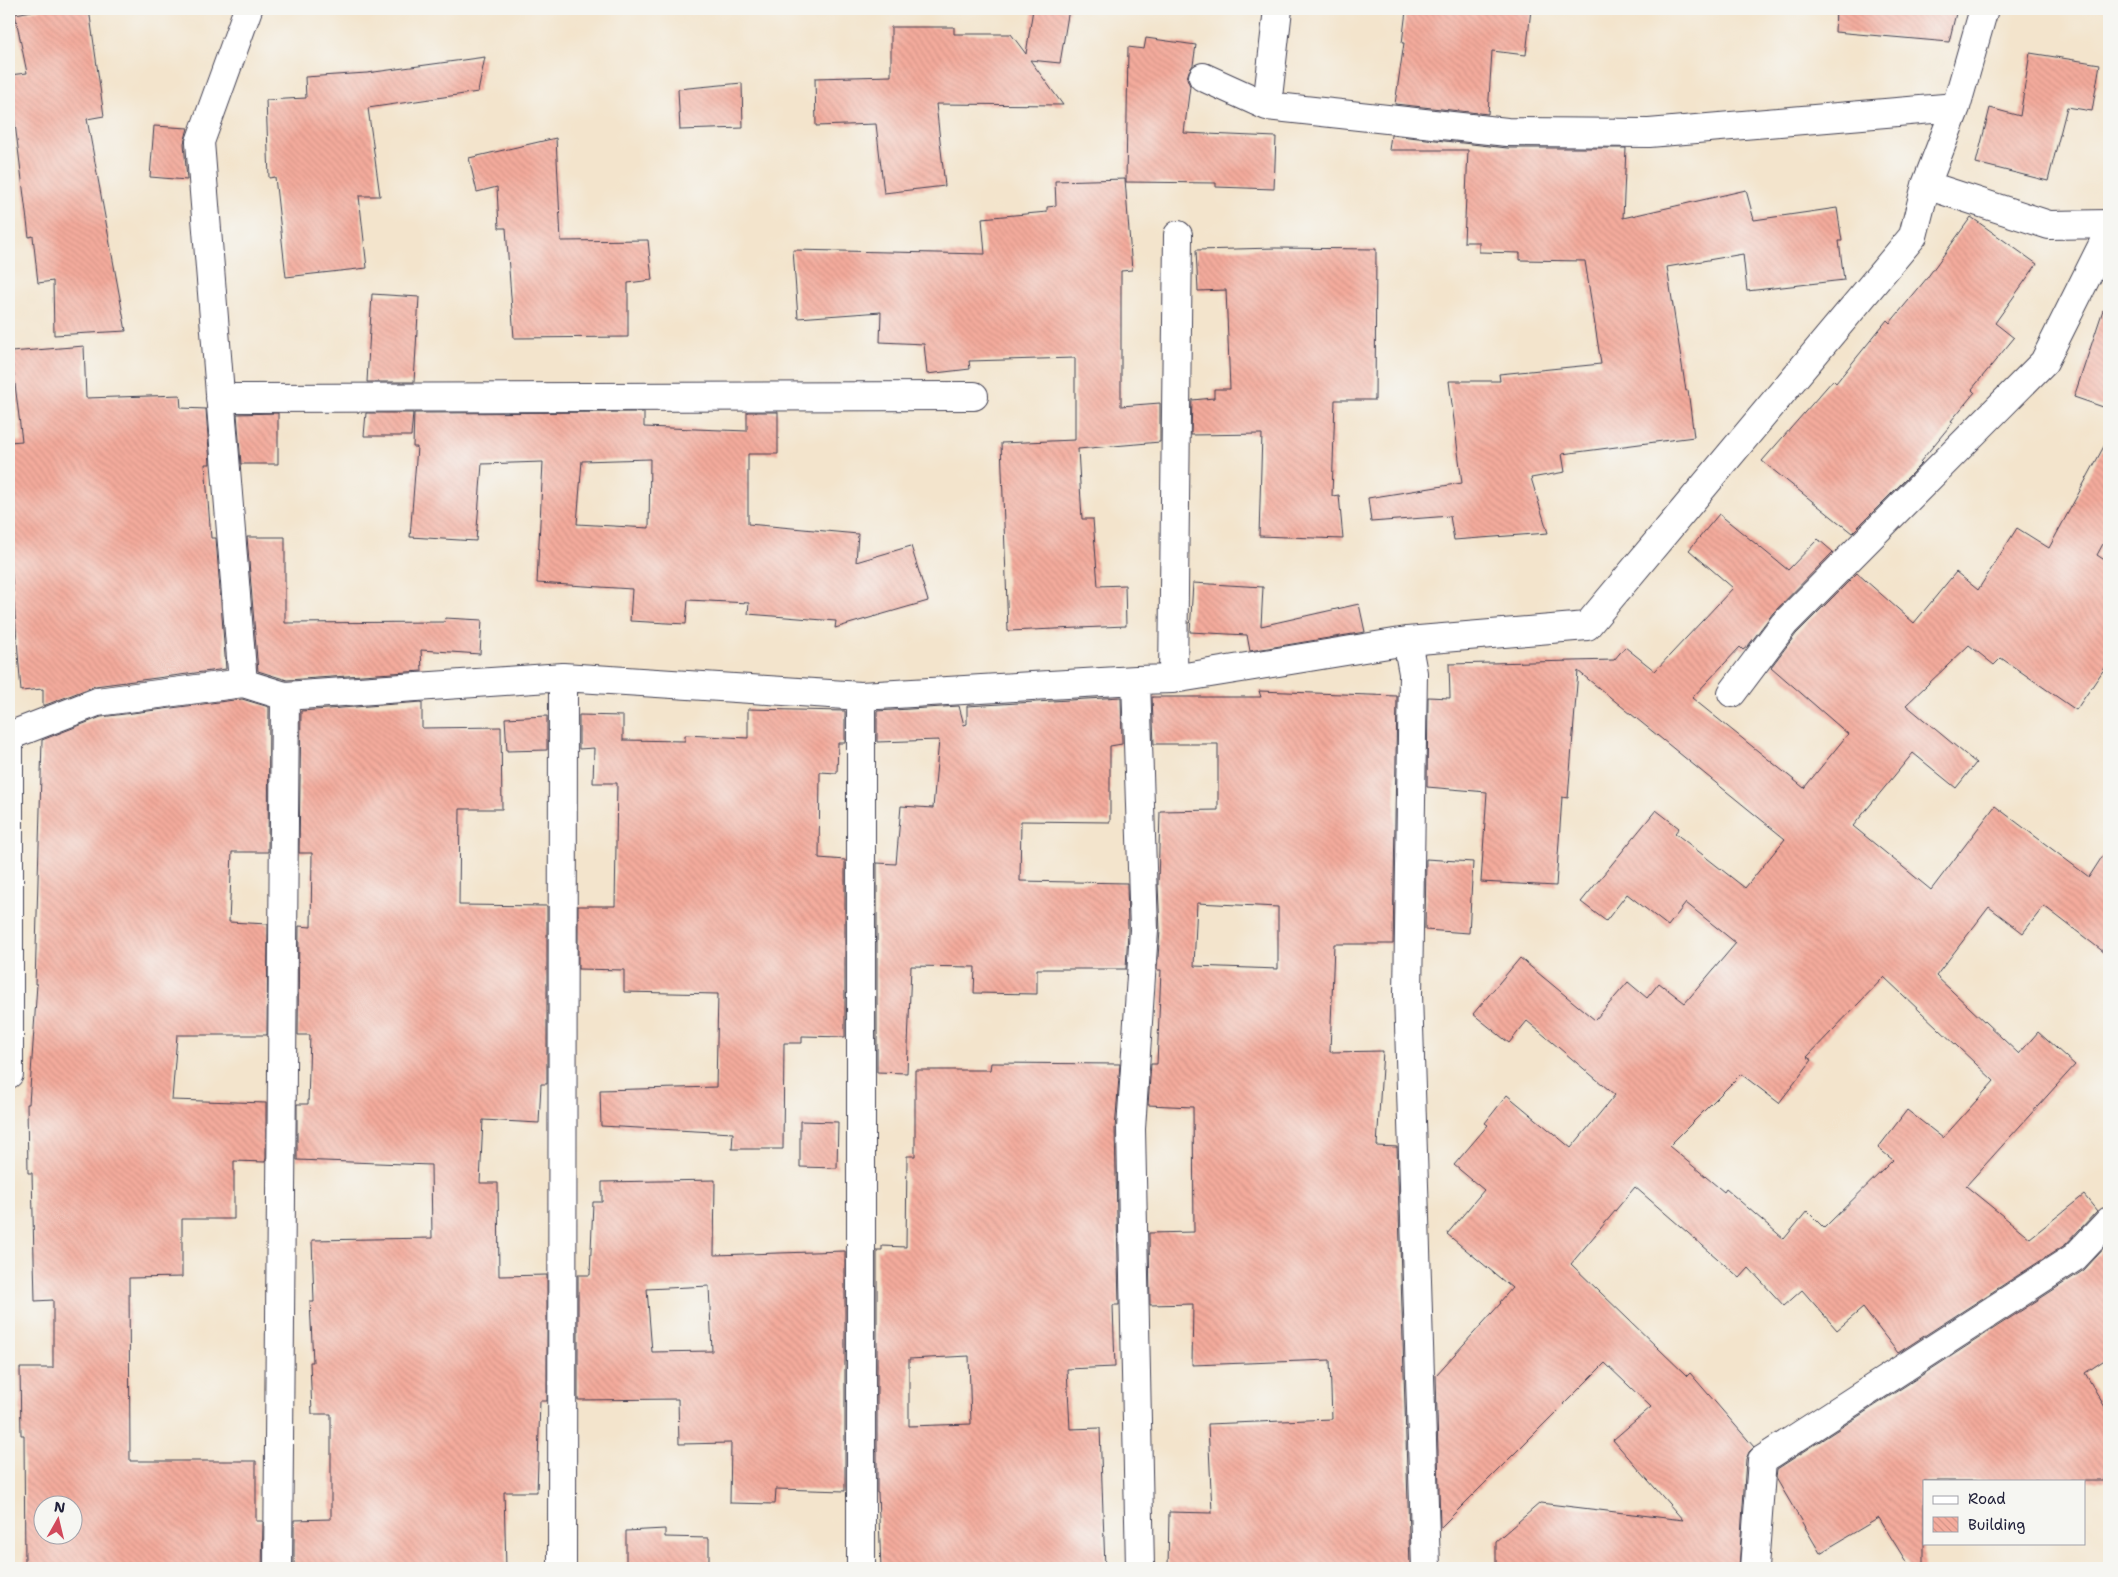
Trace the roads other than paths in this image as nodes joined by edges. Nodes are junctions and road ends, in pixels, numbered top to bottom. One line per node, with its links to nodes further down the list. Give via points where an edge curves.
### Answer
1 (248, 9): 12 (street, via 200,142)
2 (1278, 9): 5 (street)
3 (1984, 9): 6 (street)
4 (1203, 77): 5 (street)
5 (1267, 106): 6 (street, via 1507,132 1649,133)
6 (1956, 107): 7 (street)
7 (1926, 185): 8 (street, via 2049,225); 13 (street, via 1913,236 1587,626)
8 (2109, 224)
9 (2109, 232): 18 (street, via 2044,362 1784,624)
10 (1178, 235): 16 (street)
11 (974, 396): 12 (street)
12 (220, 398): 17 (street)
13 (1407, 641): 16 (street); 29 (street, via 1413,674 1408,994)
14 (563, 677): 19 (street); 20 (street); 26 (street)
15 (1136, 680): 16 (street); 20 (street); 28 (street, via 1144,930 1132,1129)
16 (1173, 680)
17 (243, 683): 19 (street); 21 (street, via 97,702)
18 (1732, 693)
19 (285, 696): 25 (street)
20 (861, 696): 27 (street)
21 (9, 736): 22 (street)
22 (9, 1068): 23 (street)
23 (9, 1074)
24 (2109, 1221): 30 (street, via 2075,1257 1762,1460)
25 (278, 1568)
26 (562, 1568)
27 (861, 1568)
28 (1140, 1568)
29 (1426, 1568)
30 (1754, 1568)

